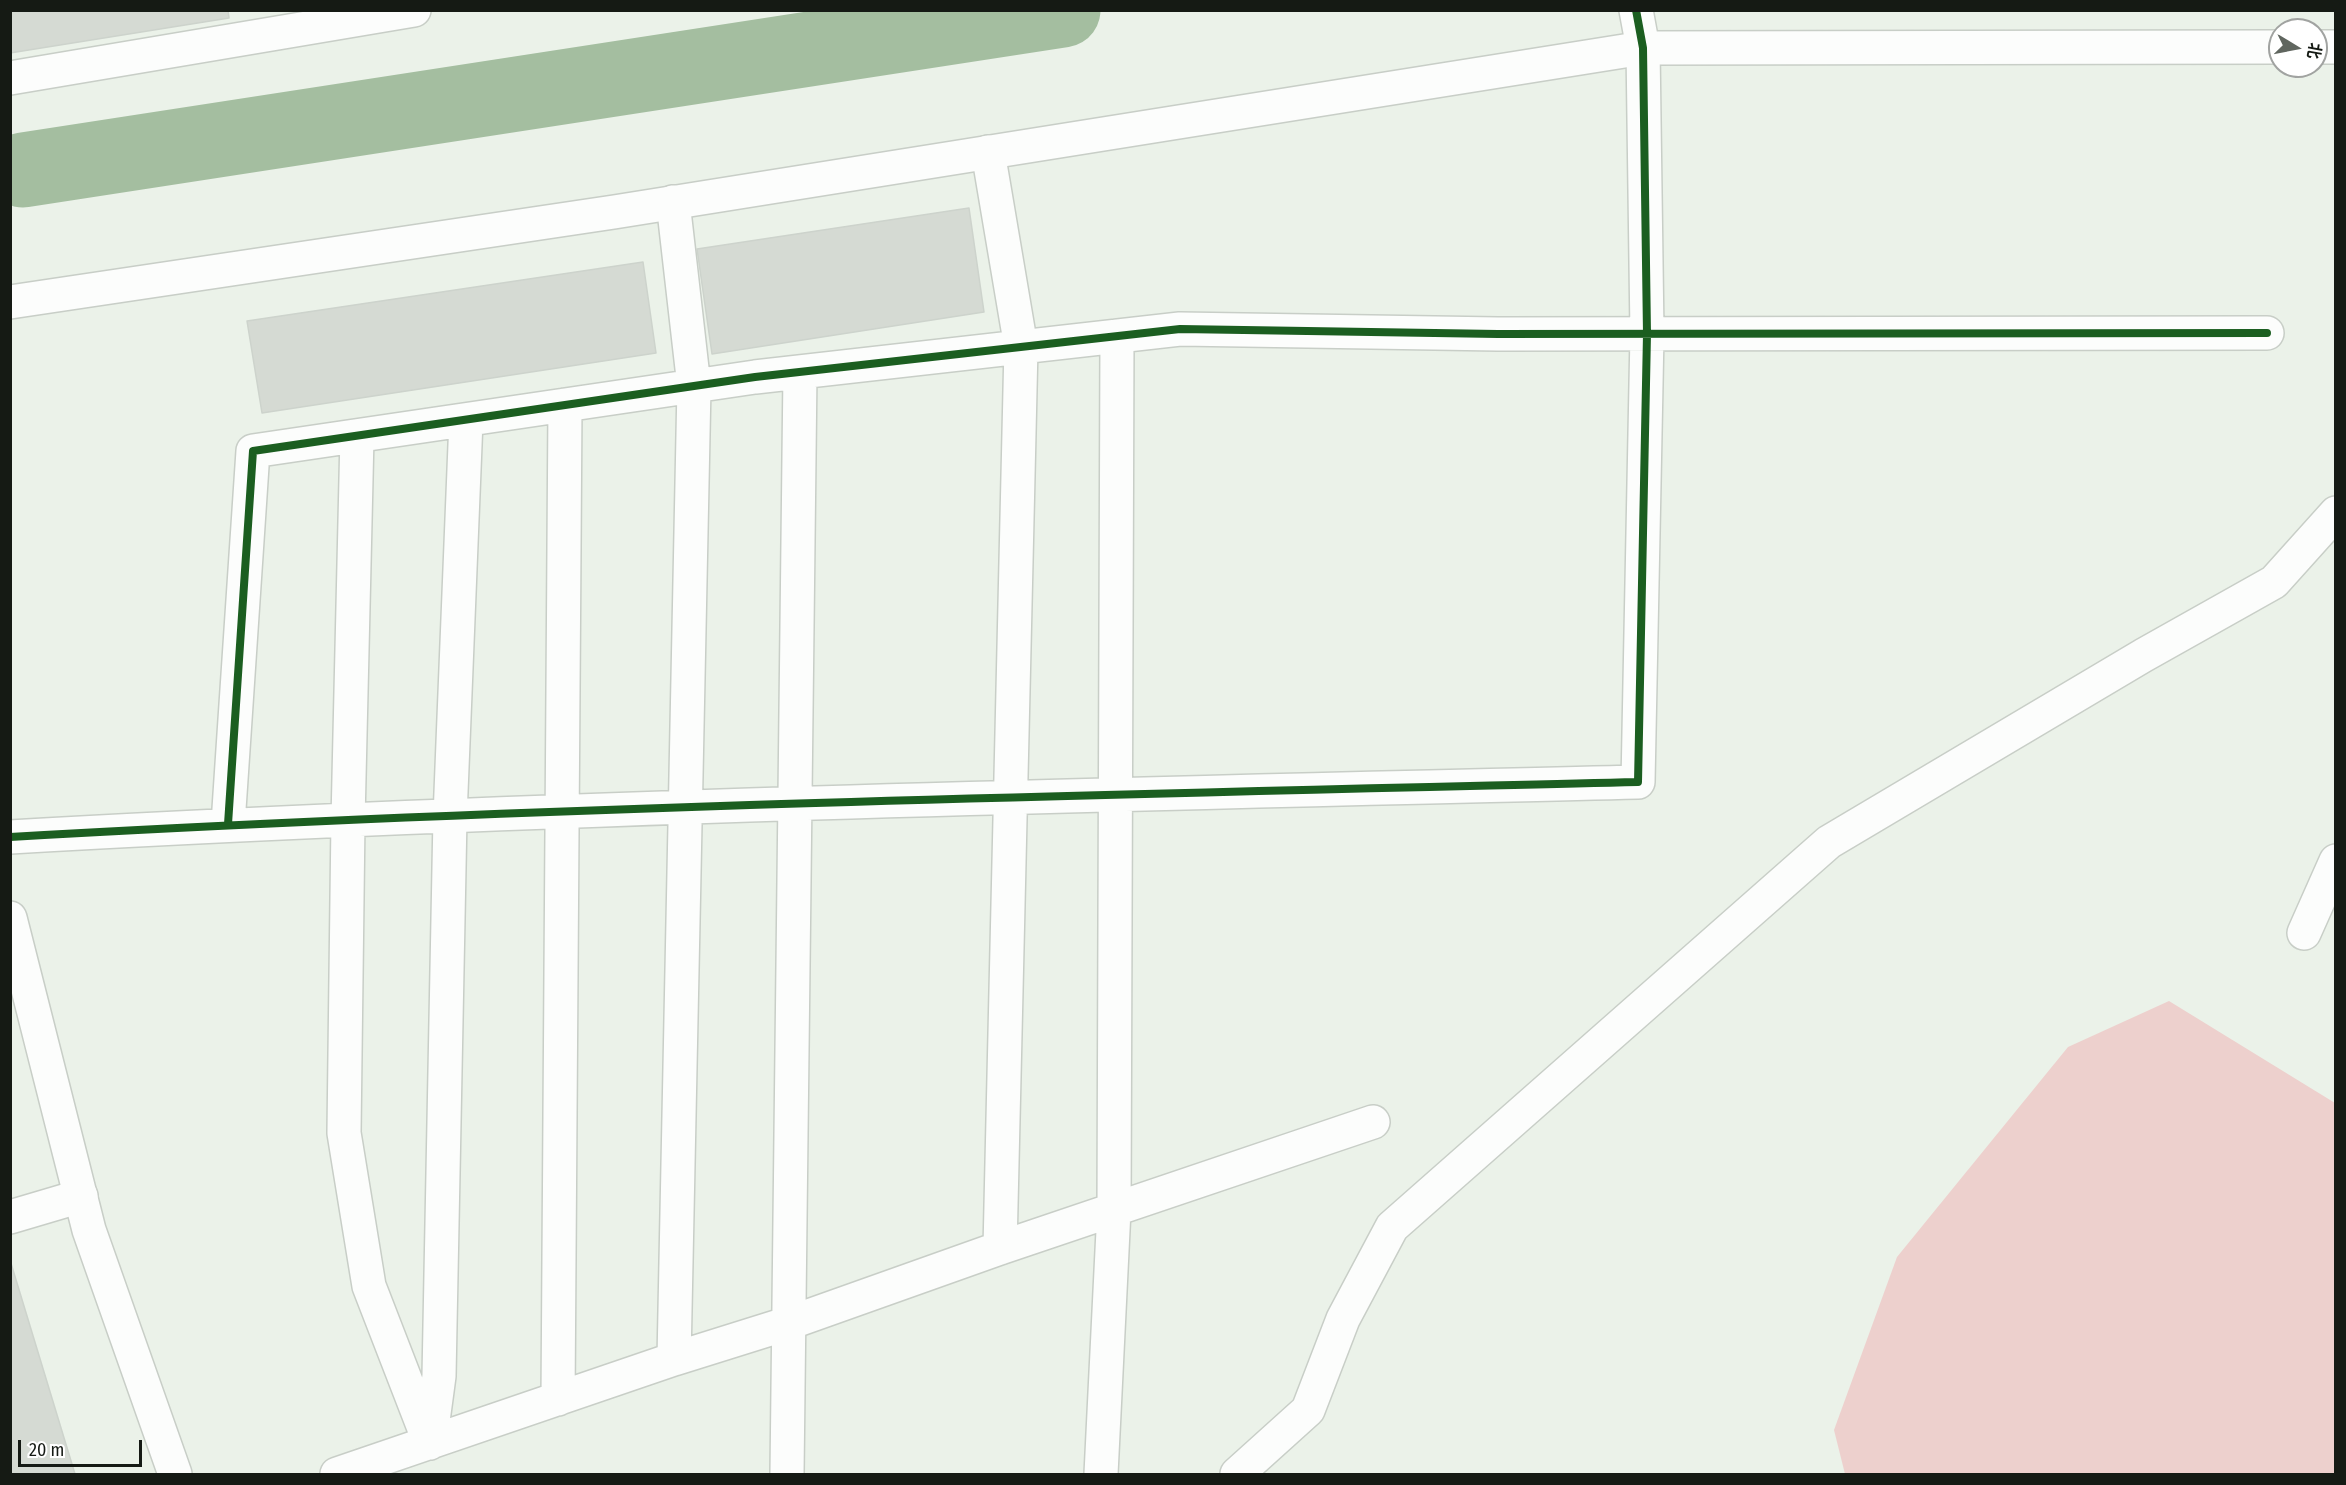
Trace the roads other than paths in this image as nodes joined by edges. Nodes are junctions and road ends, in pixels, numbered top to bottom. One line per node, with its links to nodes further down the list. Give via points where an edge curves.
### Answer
1 (414, 10): 5 (street)
2 (1636, 10): 4 (street)
3 (2268, 47): 4 (street)
4 (1643, 48): 6 (street); 10 (street)
5 (10, 78)
6 (988, 152): 7 (street); 12 (street)
7 (673, 202): 8 (street); 14 (street)
8 (10, 302)
9 (2267, 333): 10 (street)
10 (1647, 334): 11 (street, via 1180,329); 19 (street, via 1638,782)
11 (1117, 336): 12 (street); 19 (street)
12 (1021, 347): 13 (street); 20 (street)
13 (800, 372): 14 (street); 21 (street)
14 (694, 386): 15 (street); 22 (street)
15 (565, 405): 16 (street); 23 (street)
16 (466, 420): 17 (street); 24 (street)
17 (357, 436): 25 (street); 26 (street, via 253,452)
18 (2336, 513): 44 (street, via 2274,582 1820,849 1392,1227 1343,1319 1308,1410)
19 (1116, 795): 20 (street); 33 (street)
20 (1011, 798): 21 (street); 35 (street)
21 (795, 805): 22 (street); 36 (street)
22 (685, 808): 23 (street); 37 (street)
23 (563, 813): 24 (street); 38 (street)
24 (450, 817): 25 (street); 39 (street, via 440,1376)
25 (348, 820): 26 (street); 39 (street, via 344,1133 369,1286)
26 (228, 824): 27 (street)
27 (10, 837)
28 (2336, 861): 30 (street)
29 (10, 918): 32 (street)
30 (2304, 933)
31 (1373, 1122): 33 (street)
32 (81, 1196): 34 (street); 40 (street, via 89,1230)
33 (1114, 1210): 35 (street); 43 (street)
34 (10, 1216)
35 (1000, 1248): 36 (street)
36 (789, 1323): 37 (street); 42 (street)
37 (674, 1359): 38 (street)
38 (558, 1399): 39 (street)
39 (430, 1443): 41 (street)
40 (175, 1474)
41 (337, 1474)
42 (787, 1474)
43 (1101, 1474)
44 (1237, 1474)

